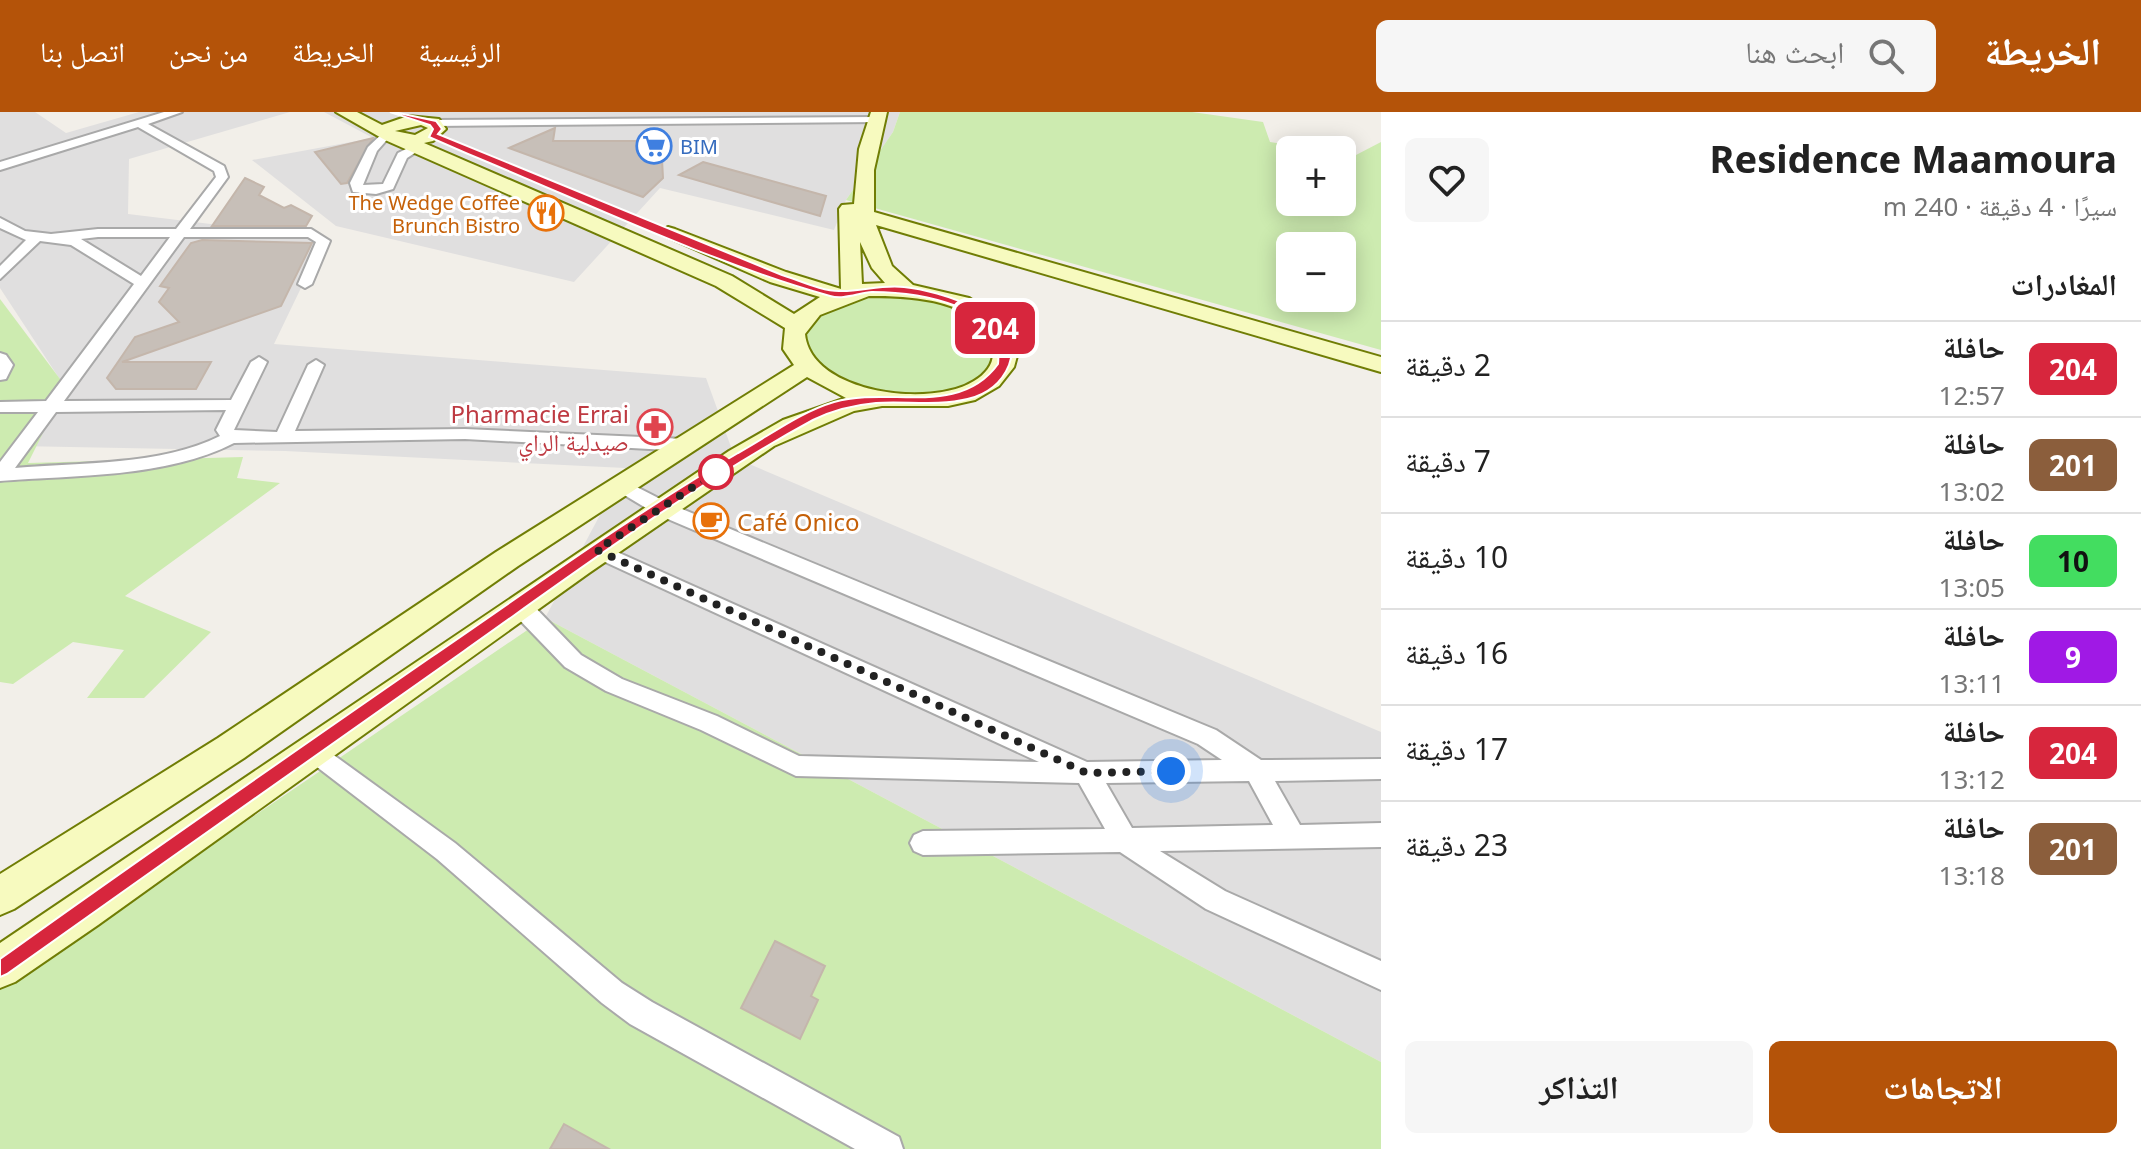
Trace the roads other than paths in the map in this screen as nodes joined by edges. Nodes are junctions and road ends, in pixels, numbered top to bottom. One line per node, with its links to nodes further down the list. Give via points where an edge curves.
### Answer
1 (176, 112): 8 (street)
2 (344, 112): 9 (main road)
3 (394, 112): 9 (main road)
4 (521, 122): 5 (street); 9 (street); 10 (street)
5 (606, 122): 6 (street); 10 (street)
6 (628, 122): 7 (street)
7 (868, 122): 13 (main road); 23 (main road, via 849,186)
8 (138, 123): 11 (street); 16 (street, via 222,171)
9 (414, 133): 10 (street); 12 (main road); 24 (main road, via 724,281)
10 (543, 133)
11 (0, 166)
12 (623, 214)
13 (865, 216): 22 (main road, via 878,259); 28 (main road)
14 (651, 226): 23 (main road, via 778,277)
15 (3, 229): 17 (street)
16 (178, 233): 18 (street); 20 (street); 21 (street, via 315,234 322,244)
17 (36, 237): 18 (street); 19 (street)
18 (56, 237): 20 (street, via 75,241)
19 (0, 275)
20 (141, 282): 34 (street)
21 (305, 284)
22 (906, 290): 23 (main road); 31 (main road, via 960,304 982,316 998,331 1004,364 977,390 951,399)
23 (845, 293): 24 (main road, via 813,306)
24 (796, 325): 29 (main road, via 794,339)
25 (0, 358): 30 (street, via 5,365)
26 (259, 362): 32 (street)
27 (316, 365): 35 (street)
28 (1381, 365)
29 (808, 366): 31 (main road, via 851,391); 37 (main road)
30 (0, 375)
31 (880, 399): 39 (main road, via 822,411)
32 (237, 405): 34 (street); 36 (street, via 225,430)
33 (0, 407): 34 (street)
34 (49, 407): 36 (street, via 0,475 186,455)
35 (284, 437): 36 (street); 37 (street, via 465,434)
36 (231, 438)
37 (686, 445): 38 (main road)
38 (623, 486): 39 (street); 50 (main road)
39 (663, 509): 40 (main road); 44 (street, via 1207,737)
40 (597, 550): 41 (main road); 45 (street)
41 (519, 605): 42 (main road); 45 (street, via 544,635 586,669 796,766)
42 (313, 750): 51 (main road); 53 (street, via 446,851 622,1000)
43 (1381, 769): 44 (street)
44 (1256, 770): 45 (street); 47 (street)
45 (1087, 773): 48 (street)
46 (1381, 835): 47 (street)
47 (1292, 836): 48 (street)
48 (1125, 840): 49 (street); 52 (street, via 1197,892)
49 (923, 843)
50 (0, 896)
51 (0, 967)
52 (1381, 976)
53 (887, 1149)

